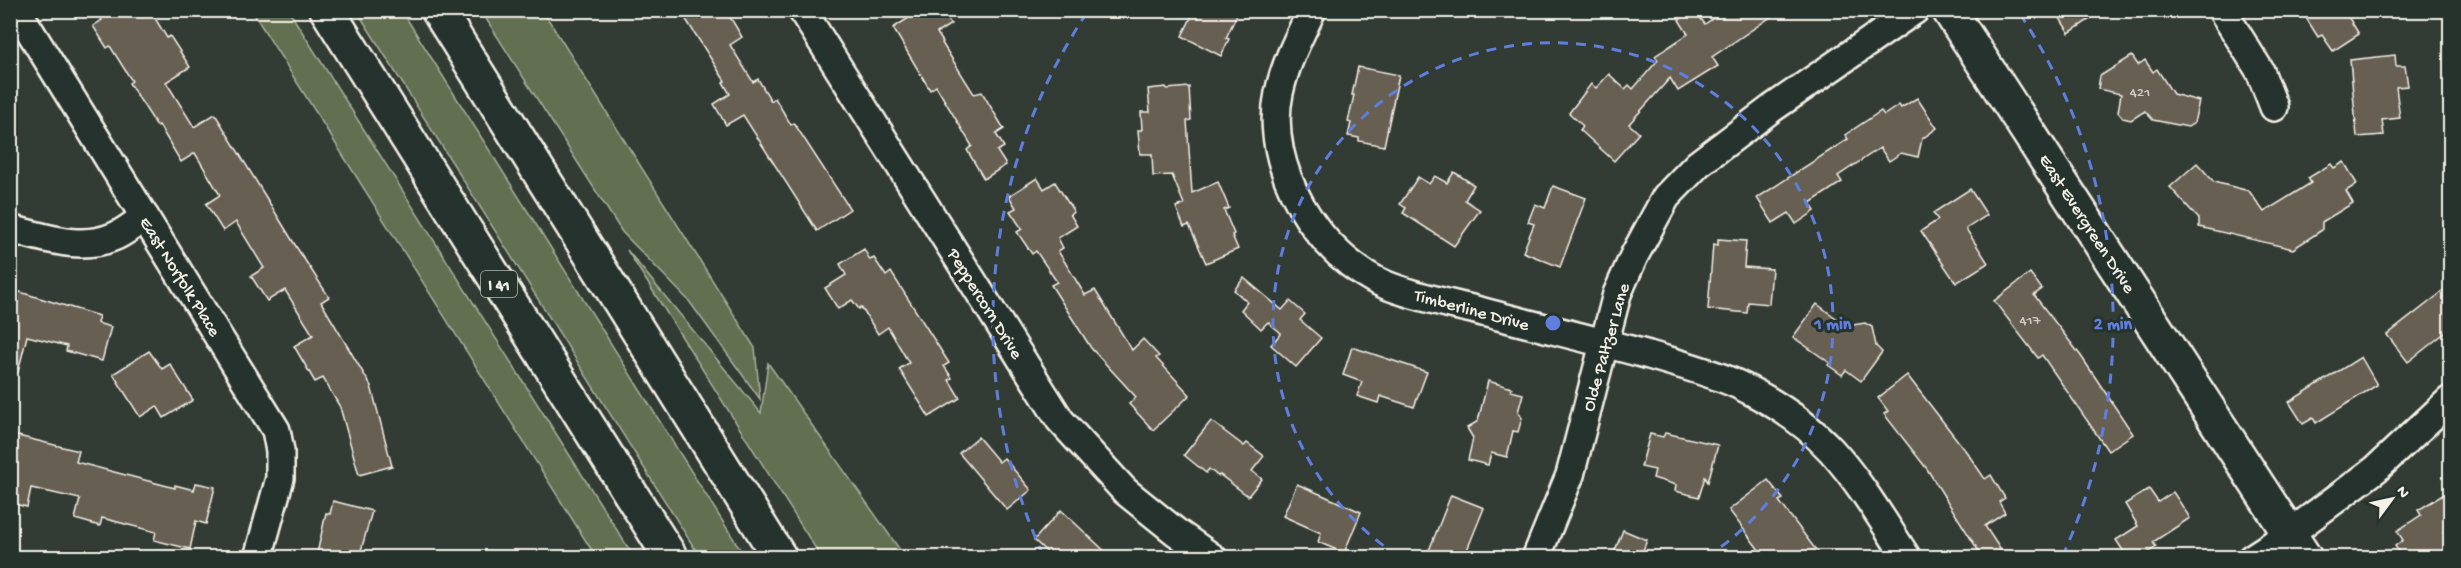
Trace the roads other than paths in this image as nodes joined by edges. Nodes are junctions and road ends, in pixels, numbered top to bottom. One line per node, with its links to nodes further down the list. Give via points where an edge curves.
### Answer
1 (17, 10): 10 (street, East Norfolk Place)
2 (327, 10): 16 (main road, I 41)
3 (438, 10): 17 (main road)
4 (802, 10): 18 (street, Peppercorn Drive, via 1060,420 1125,490)
5 (1312, 10): 12 (street, Timberline Drive, via 1287,63 1278,94 1276,121 1293,193 1330,246 1349,264 1384,284)
6 (1915, 10): 12 (street, Olde Paltzer Lane, via 1771,109 1698,164 1666,197 1617,294)
7 (1949, 10): 14 (main road, East Evergreen Drive)
8 (2222, 10): 9 (street, via 2260,70)
9 (2274, 107)
10 (145, 217): 11 (street, via 114,237 97,242 57,240); 15 (street, East Norfolk Place, via 276,430 280,477)
11 (10, 229)
12 (1605, 343): 19 (street, Olde Paltzer Lane, via 1570,475); 20 (street, Timberline Drive, via 1738,385 1798,421 1831,450 1865,493)
13 (2451, 400): 14 (street)
14 (2297, 546): 21 (street)
15 (258, 558)
16 (671, 558)
17 (780, 558)
18 (1213, 558)
19 (1536, 558)
20 (1906, 558)
21 (2252, 558)

